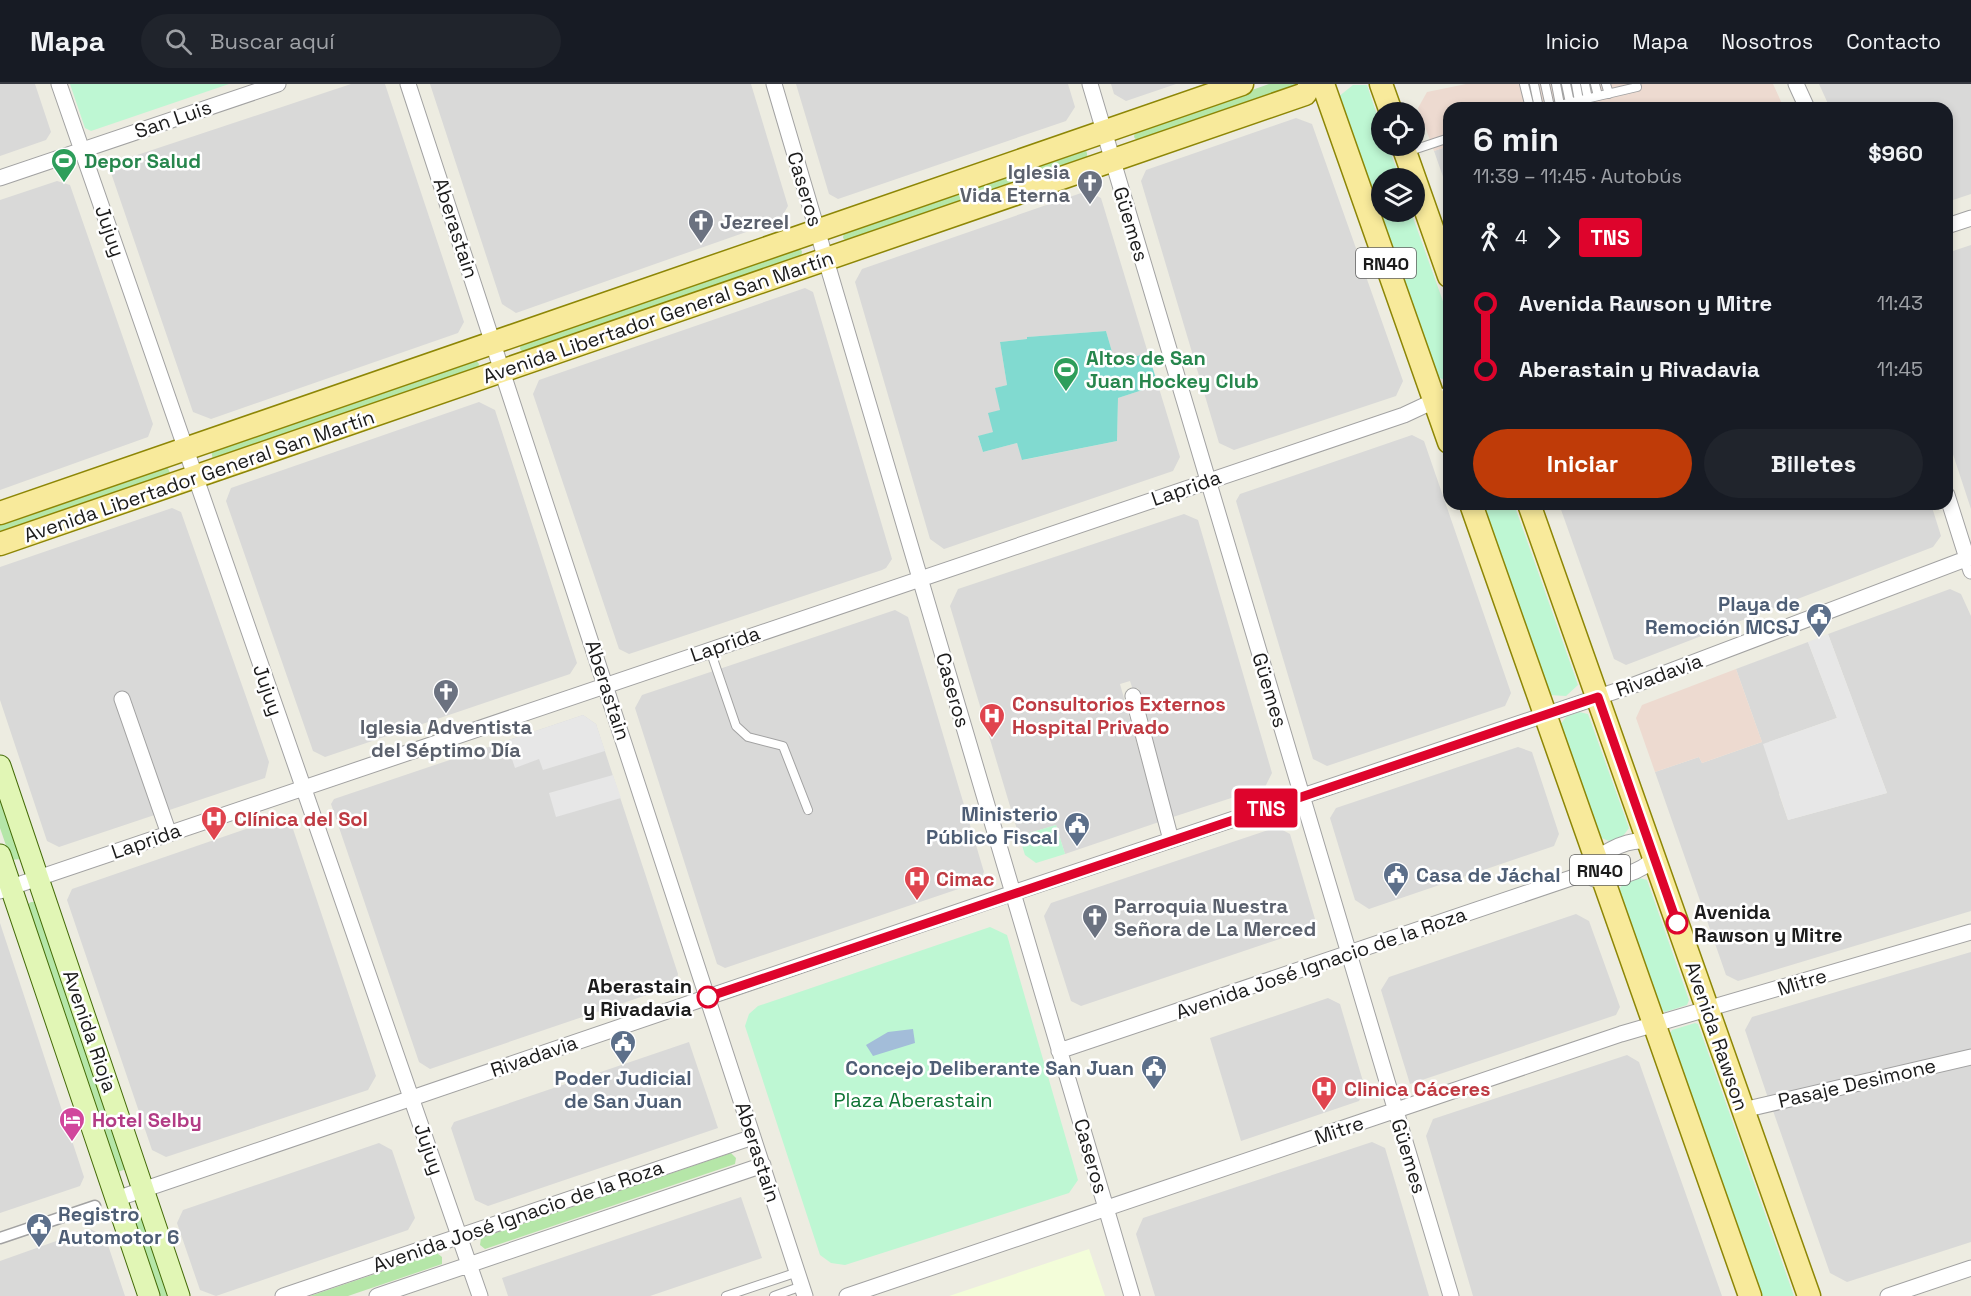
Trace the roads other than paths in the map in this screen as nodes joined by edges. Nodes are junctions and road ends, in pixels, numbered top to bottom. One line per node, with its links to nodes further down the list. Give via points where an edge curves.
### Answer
1 (59, 84): 37 (street, Jujuy)
2 (278, 84): 37 (street, San Luis)
3 (408, 84): 46 (street, Aberastain)
4 (774, 84): 43 (street, Caseros)
5 (1090, 84): 34 (street, Güemes)
6 (1242, 84): 34 (main road, Avenida Libertador General San Martín)
7 (1311, 84): 39 (main road, Avenida Libertador General San Martín, via 1302,95)
8 (1323, 84): 48 (main road, RN40)
9 (1381, 84): 26 (main road)
10 (1524, 84): 27 (lane)
11 (1534, 84): 28 (lane)
12 (1545, 84): 29 (lane)
13 (1556, 84): 30 (lane)
14 (1566, 84): 31 (lane)
15 (1576, 84): 25 (lane)
16 (1585, 84): 24 (lane)
17 (1595, 84): 23 (lane)
18 (1606, 84): 22 (lane)
19 (1636, 84): 21 (lane, via 1637,87)
20 (1796, 84): 33 (street)
21 (1620, 88): 22 (lane)
22 (1609, 94): 23 (lane)
23 (1598, 96): 24 (lane)
24 (1588, 99): 25 (lane)
25 (1579, 100): 32 (lane)
26 (1387, 102)
27 (1528, 102)
28 (1538, 102)
29 (1548, 102)
30 (1559, 102)
31 (1570, 102)
32 (1573, 102)
33 (1804, 102)
34 (1104, 132): 39 (street, Güemes); 43 (main road, Avenida Libertador General San Martín)
35 (1443, 140): 36 (lane)
36 (1425, 145)
37 (82, 150): 40 (street, San Luis); 49 (street, Jujuy)
38 (1404, 156): 45 (main road, RN40)
39 (1112, 160): 44 (main road, Avenida Libertador General San Martín); 51 (street, Güemes)
40 (0, 178)
41 (1971, 218): 42 (street)
42 (1953, 224)
43 (817, 231): 44 (street, Caseros); 46 (main road, Avenida Libertador General San Martín)
44 (826, 259): 47 (main road, Avenida Libertador General San Martín); 58 (street, Caseros)
45 (1443, 260)
46 (494, 342): 47 (street, Aberastain); 49 (main road, Avenida Libertador General San Martín)
47 (503, 370): 50 (main road, Avenida Libertador General San Martín); 60 (street, Aberastain)
48 (1442, 398): 51 (street, Laprida, via 1404,415)
49 (184, 449): 50 (street, Jujuy); 55 (main road, Avenida Libertador General San Martín)
50 (194, 477): 56 (main road, Avenida Libertador General San Martín); 66 (street, Jujuy)
51 (1208, 481): 58 (street, Laprida); 67 (street, Güemes)
52 (1473, 510): 64 (main road, RN40)
53 (1531, 510): 62 (main road, Avenida Rawson / RN40)
54 (1952, 510): 57 (street)
55 (0, 513)
56 (0, 544)
57 (1970, 562): 62 (street, Rivadavia)
58 (920, 578): 59 (street, Laprida); 76 (street, Caseros)
59 (710, 650): 60 (street, Laprida); 68 (lane, via 736,726 748,737 783,746)
60 (606, 685): 66 (street, Laprida); 79 (street, Aberastain)
61 (1133, 696): 70 (street)
62 (1598, 697): 64 (street, Rivadavia); 71 (main road, Avenida Rawson / RN40)
63 (122, 699): 69 (street)
64 (1545, 715): 67 (street, Rivadavia); 73 (main road, RN40)
65 (0, 766): 74 (main road, Avenida Rioja)
66 (302, 788): 69 (street, Laprida); 84 (street, Jujuy)
67 (1302, 796): 70 (street, Rivadavia); 78 (street, Güemes)
68 (808, 810)
69 (169, 834): 74 (street, Laprida)
70 (1171, 840): 76 (street, Rivadavia)
71 (1652, 850): 73 (street, Avenida José Ignacio de la Roza, via 1638,841); 73 (street, Avenida José Ignacio de la Roza, via 1647,866); 80 (main road, Avenida Rawson / RN40)
72 (0, 855): 75 (main road, Avenida Rioja)
73 (1594, 870): 78 (street, Avenida José Ignacio de la Roza); 81 (main road, RN40)
74 (38, 878): 75 (street, Laprida); 89 (main road, Avenida Rioja)
75 (5, 889): 90 (main road, Avenida Rioja)
76 (1013, 893): 79 (street, Rivadavia); 82 (street, Caseros)
77 (1971, 932): 80 (street, Mitre)
78 (1349, 953): 82 (street, Avenida José Ignacio de la Roza); 86 (street, Güemes)
79 (708, 997): 84 (street, Rivadavia); 87 (street, Aberastain)
80 (1708, 1010): 81 (street, Mitre); 85 (main road, Avenida Rawson / RN40)
81 (1655, 1025): 86 (street, Mitre); 108 (main road, RN40)
82 (1059, 1051): 92 (street, Caseros)
83 (1971, 1057): 85 (street, Pasaje Desimone)
84 (410, 1098): 89 (street, Rivadavia); 93 (street, Jujuy)
85 (1743, 1110): 109 (main road, Avenida Rawson / RN40)
86 (1395, 1111): 92 (street, Mitre); 107 (street, Güemes)
87 (753, 1137): 88 (street, Aberastain); 93 (street, Avenida José Ignacio de la Roza)
88 (763, 1166): 95 (street, Avenida José Ignacio de la Roza); 97 (street, Aberastain)
89 (143, 1189): 90 (street, Rivadavia); 99 (main road, Avenida Rioja)
90 (116, 1199): 98 (main road, Avenida Rioja)
91 (95, 1206): 94 (street)
92 (1106, 1209): 105 (street, Mitre); 106 (street, Caseros)
93 (459, 1236): 95 (street, Jujuy); 100 (street, Avenida José Ignacio de la Roza)
94 (0, 1238)
95 (469, 1265): 101 (street, Avenida José Ignacio de la Roza); 102 (street, Jujuy)
96 (1971, 1268): 110 (street)
97 (802, 1285): 103 (lane); 104 (lane)
98 (149, 1296)
99 (179, 1296)
100 (283, 1296)
101 (377, 1296)
102 (480, 1296)
103 (726, 1296)
104 (774, 1296)
105 (847, 1296)
106 (1132, 1296)
107 (1451, 1296)
108 (1750, 1296)
109 (1809, 1296)
110 (1888, 1296)

